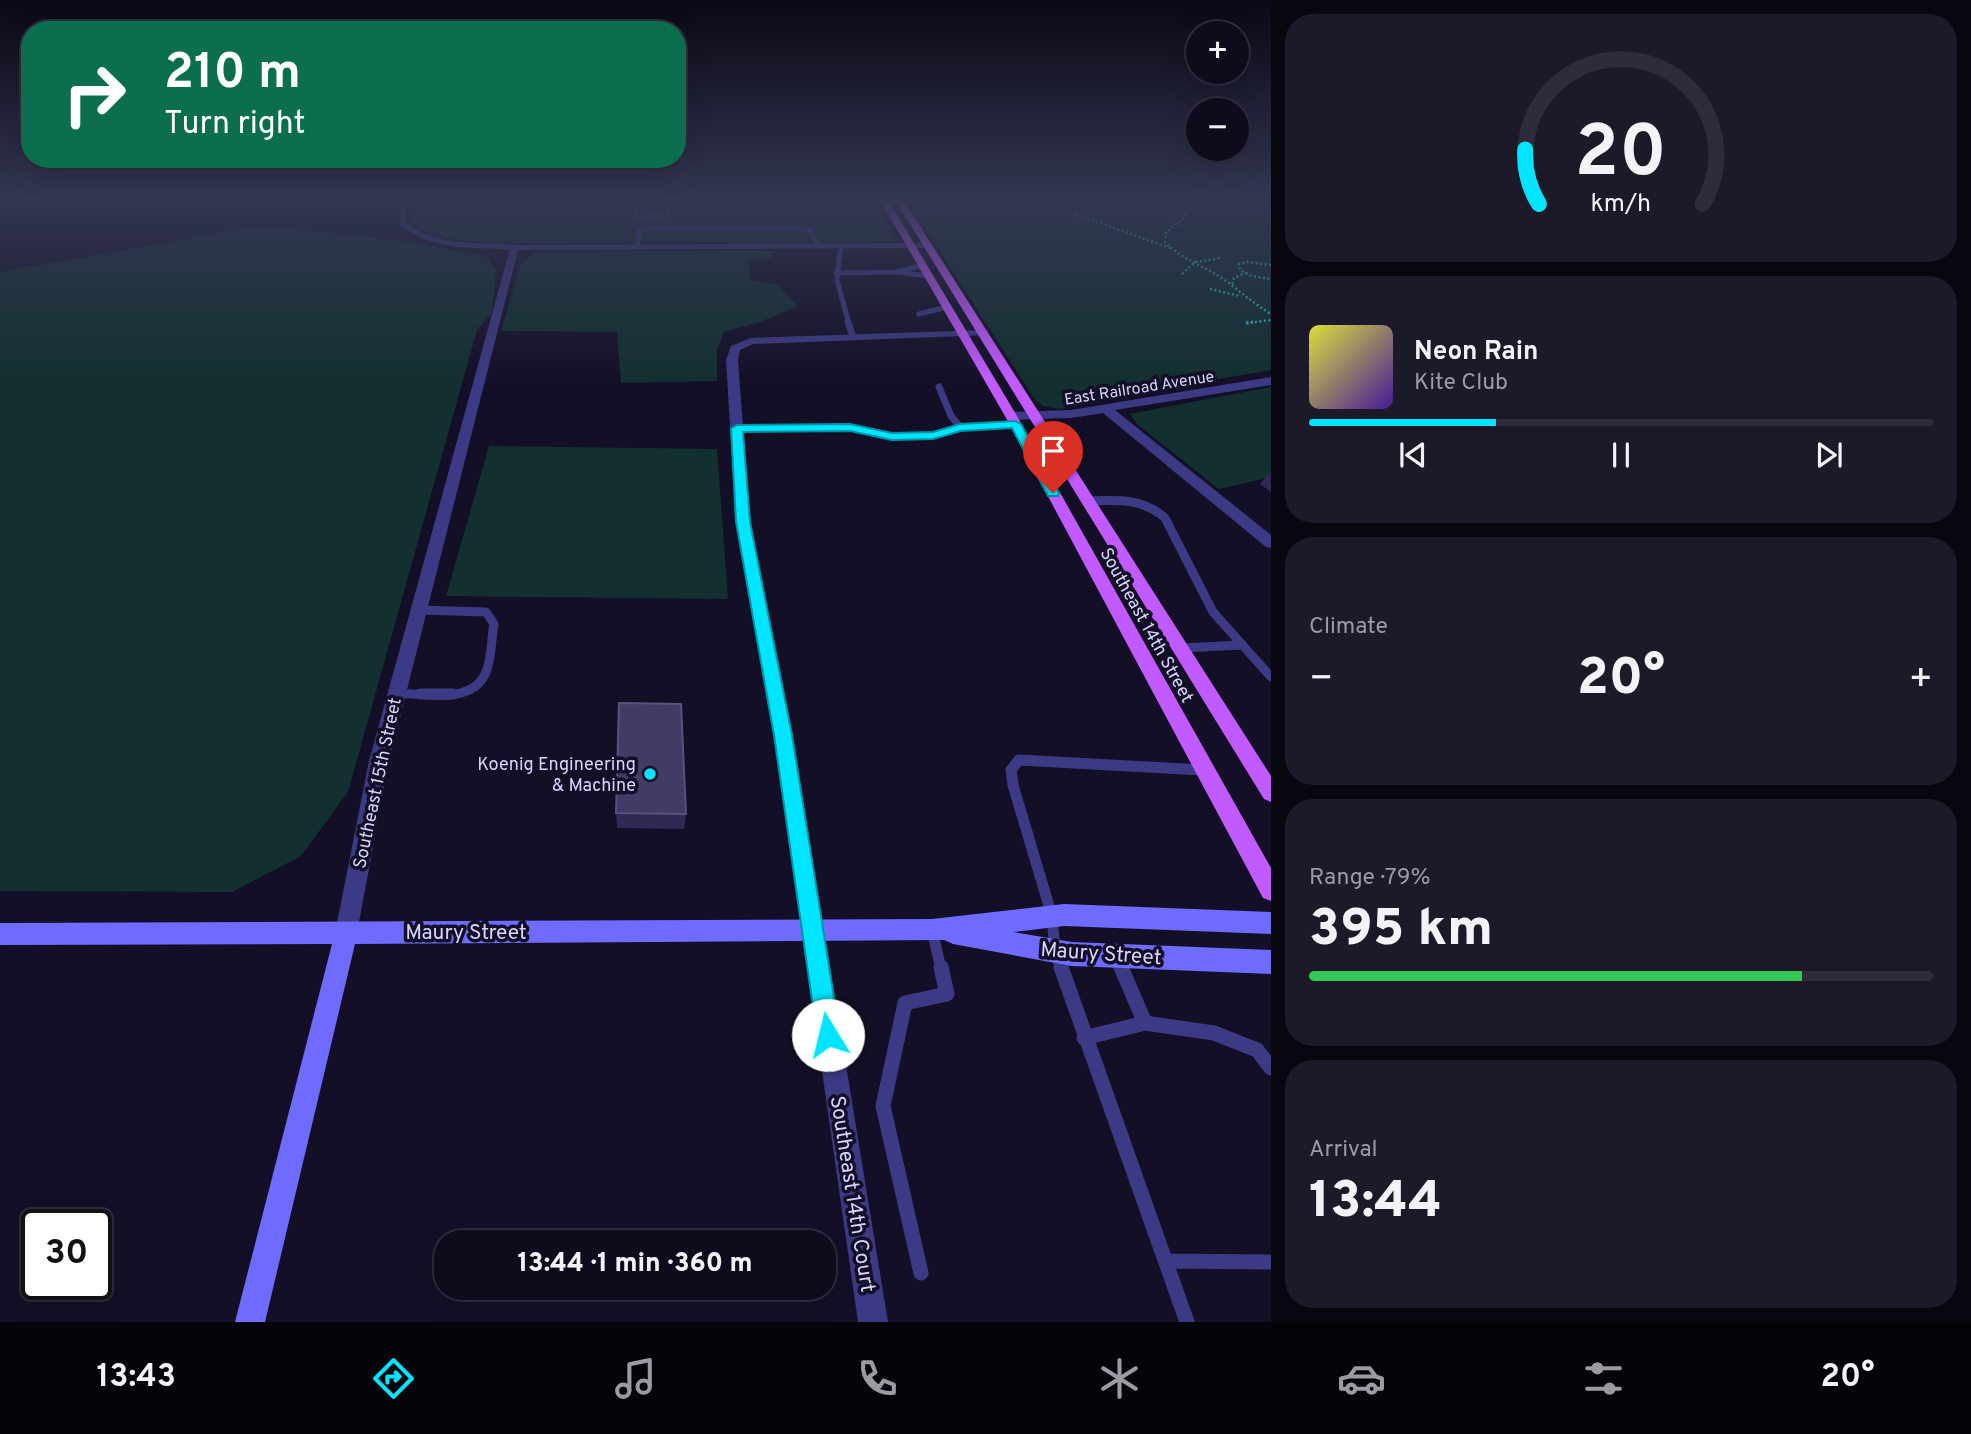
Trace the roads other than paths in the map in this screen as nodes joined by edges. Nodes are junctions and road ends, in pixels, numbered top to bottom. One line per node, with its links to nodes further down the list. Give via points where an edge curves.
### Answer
1 (511, 260): 22 (street, Southeast 15th Street)
2 (838, 260): 6 (lane)
3 (919, 260): 5 (main road, Southeast 14th Street)
4 (937, 260): 11 (main road, Southeast 14th Street)
5 (926, 271): 7 (lane); 7 (lane); 8 (main road, Southeast 14th Street)
6 (836, 272): 7 (lane); 12 (lane)
7 (897, 272)
8 (947, 307): 9 (lane); 10 (main road, Southeast 14th Street)
9 (919, 314)
10 (963, 333): 11 (street); 12 (street); 17 (main road, Southeast 14th Street)
11 (984, 334): 16 (main road, Southeast 14th Street)
12 (853, 337): 18 (street, Southeast 14th Court, via 751,341 735,348)
13 (1271, 381): 15 (street, East Railroad Avenue)
14 (939, 387): 19 (lane)
15 (1105, 409): 16 (street, East Railroad Avenue); 21 (street)
16 (1035, 416): 17 (street, East Railroad Avenue); 20 (main road, Southeast 14th Street)
17 (1013, 420): 19 (lane); 27 (main road, Southeast 14th Street)
18 (737, 428): 19 (lane, via 842,427 892,437); 33 (street, Southeast 14th Court, via 743,522 783,735)
19 (960, 428)
20 (1088, 501): 23 (lane, via 1139,501 1155,506 1213,612); 24 (main road, Southeast 14th Street)
21 (1271, 542)
22 (419, 610): 26 (street, Southeast 15th Street); 26 (lane, via 486,612 494,624 486,674 479,686 463,694)
23 (1243, 645): 24 (lane); 25 (lane)
24 (1181, 649): 28 (main road, Southeast 14th Street)
25 (1271, 677)
26 (397, 693): 35 (street, Southeast 15th Street)
27 (1203, 770): 30 (main road, Southeast 14th Street); 31 (lane, via 1019,760 1011,770 1013,785)
28 (1265, 777): 29 (main road, Southeast 14th Street)
29 (1271, 793)
30 (1271, 890)
31 (1052, 916): 32 (main road, Maury Street); 34 (main road, Maury Street); 37 (lane)
32 (1271, 923)
33 (812, 930): 34 (main road, Maury Street); 35 (main road, Maury Street); 47 (street, Southeast 14th Court)
34 (932, 930): 37 (main road, Maury Street); 45 (lane, via 947,994 905,1003 883,1106)
35 (346, 933): 36 (main road, Maury Street); 46 (main road, Southeast 15th Street)
36 (0, 934)
37 (1055, 951): 38 (main road, Maury Street); 41 (lane)
38 (1116, 956): 39 (main road, Maury Street); 40 (lane)
39 (1271, 962)
40 (1145, 1023): 41 (lane); 42 (lane, via 1214,1033 1258,1050)
41 (1084, 1038): 43 (lane)
42 (1271, 1069)
43 (1167, 1261): 44 (lane); 48 (lane)
44 (1271, 1262)
45 (921, 1273)
46 (250, 1322)
47 (873, 1322)
48 (1187, 1322)

